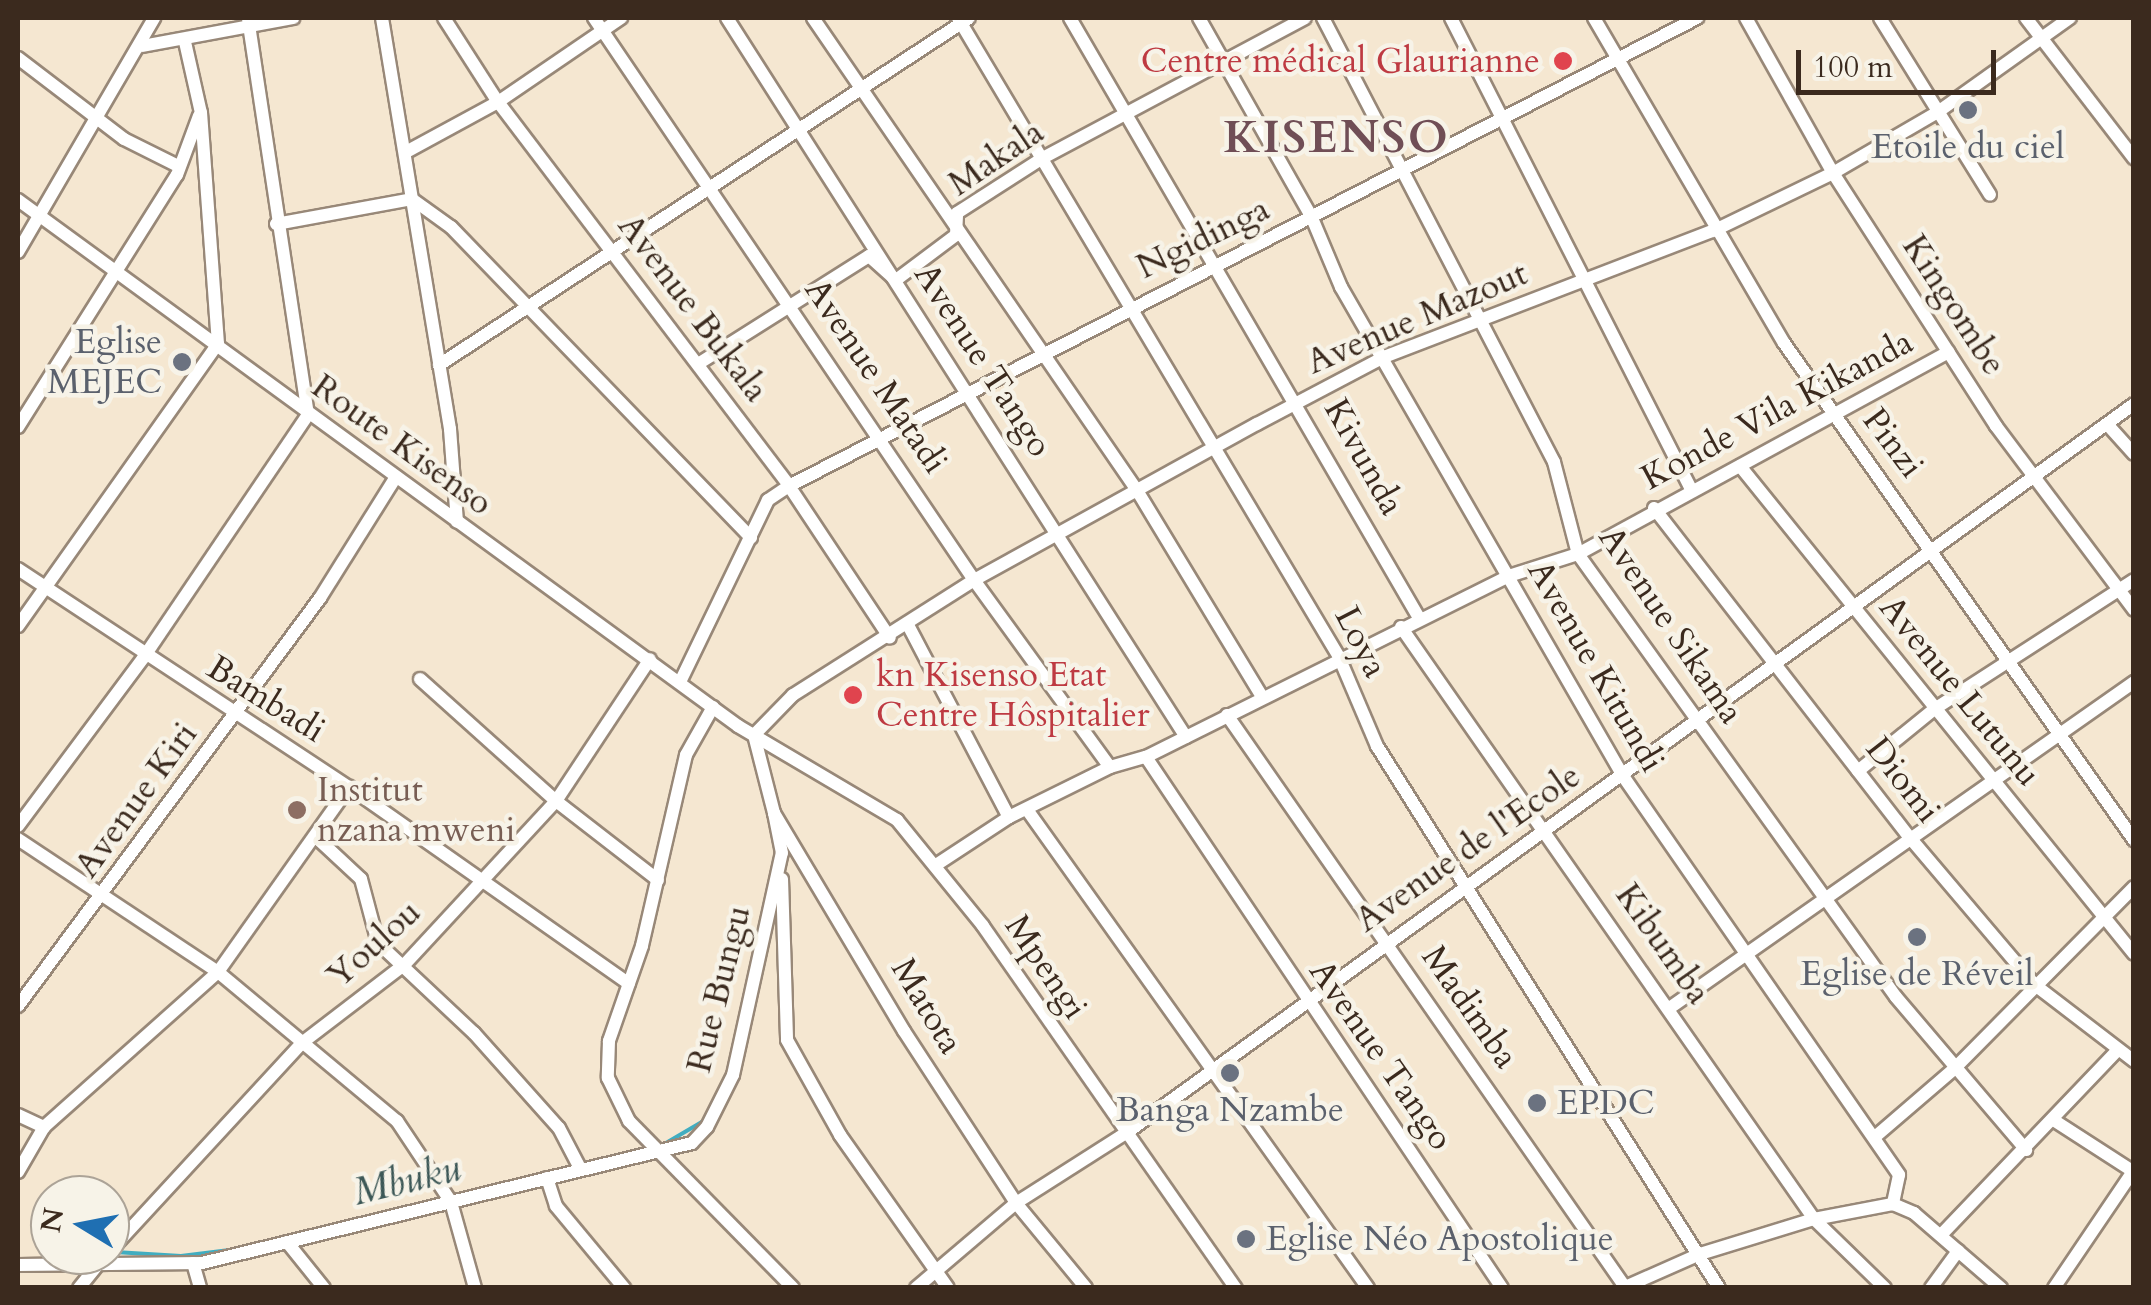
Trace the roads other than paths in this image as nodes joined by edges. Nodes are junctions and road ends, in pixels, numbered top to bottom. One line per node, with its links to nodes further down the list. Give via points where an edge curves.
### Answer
1 (154, 18): 25 (street)
2 (292, 18): 21 (street)
3 (382, 18): 37 (street)
4 (444, 18): 30 (street, Avenue Bukala)
5 (594, 18): 22 (street, Avenue Matadi)
6 (621, 18): 22 (street)
7 (727, 18): 36 (street, Avenue Tango)
8 (812, 18): 29 (street)
9 (1070, 18): 34 (street, Kivunda)
10 (1199, 18): 28 (street, Avenue Kitundi)
11 (1305, 18): 28 (street, Makala)
12 (1323, 18): 41 (street, Avenue Sikama)
13 (1451, 18): 35 (street)
14 (1594, 18): 27 (street, Pinzi)
15 (1698, 18): 27 (street, Ngidinga)
16 (1746, 18): 42 (street, Kingombe)
17 (1880, 18): 31 (street)
18 (2026, 18): 23 (street)
19 (2070, 18): 23 (street, Avenue Mazout)
20 (963, 19): 29 (street); 39 (street, Loya)
21 (249, 23): 24 (street); 49 (street)
22 (602, 30): 30 (street); 43 (street, Avenue Matadi)
23 (2039, 38): 31 (street, Avenue Mazout); 38 (street)
24 (185, 42): 25 (street); 32 (street)
25 (142, 46): 33 (street)
26 (18, 58): 33 (street)
27 (1615, 59): 35 (street, Ngidinga); 50 (street, Pinzi)
28 (1226, 63): 34 (street, Makala); 48 (street, Avenue Kitundi)
29 (863, 88): 36 (street); 51 (street)
30 (498, 102): 37 (street); 53 (street, Avenue Bukala)
31 (1938, 112): 42 (street, Avenue Mazout); 44 (street)
32 (201, 113): 40 (street); 62 (street)
33 (98, 116): 40 (street, via 124,139); 47 (street)
34 (1127, 116): 39 (street, Makala); 54 (street, Kivunda)
35 (1500, 118): 41 (street, Ngidinga); 57 (street)
36 (798, 130): 43 (street); 56 (street, Avenue Tango)
37 (406, 152): 45 (street)
38 (2134, 158)
39 (1041, 159): 51 (street, Makala, via 957,212); 59 (street, Loya)
40 (176, 165): 55 (street, via 177,175)
41 (1401, 166): 48 (street, Ngidinga); 61 (street, Avenue Sikama)
42 (1834, 173): 50 (street, Avenue Mazout); 63 (street, Kingombe)
43 (710, 184): 53 (street); 58 (street, Avenue Matadi)
44 (1990, 194)
45 (412, 199): 49 (street); 60 (street, via 451,228); 67 (street)
46 (18, 200): 47 (street, Route Kisenso)
47 (40, 218): 52 (street); 55 (street, Route Kisenso)
48 (1312, 218): 54 (street, Ngidinga); 65 (street, Avenue Kitundi, via 1341,286)
49 (276, 224): 71 (street)
50 (1714, 232): 57 (street, Avenue Mazout); 72 (street, Pinzi)
51 (956, 235): 56 (street, Makala); 64 (street)
52 (18, 252)
53 (614, 254): 60 (street); 66 (street, Avenue Bukala)
54 (1218, 266): 59 (street, Ngidinga); 69 (street, Kivunda)
55 (117, 274): 62 (street, Route Kisenso); 74 (street)
56 (896, 280): 58 (street, via 869,256); 68 (street, Avenue Tango)
57 (1583, 281): 61 (street, Avenue Mazout); 82 (street)
58 (789, 301): 66 (street); 75 (street, Avenue Matadi)
59 (1134, 306): 64 (street, Ngidinga); 76 (street, Loya)
60 (528, 308): 67 (street); 87 (street)
61 (1479, 322): 65 (street, Avenue Mazout); 89 (street, Avenue Sikama, via 1554,462)
62 (218, 344): 71 (street, Route Kisenso); 94 (street)
63 (1949, 352): 72 (street, Konde Vila Kikanda); 80 (street, Kingombe)
64 (1043, 353): 68 (street, Ngidinga); 83 (street)
65 (1384, 358): 69 (street, Avenue Mazout); 91 (street, Avenue Kitundi)
66 (698, 364): 81 (street, Avenue Bukala)
67 (439, 365): 85 (street)
68 (972, 394): 75 (street, Ngidinga); 86 (street, Avenue Tango)
69 (1299, 402): 76 (street, Avenue Mazout); 98 (street, Kivunda)
70 (2134, 404): 73 (street, Avenue de l'Ecole)
71 (308, 415): 79 (street, Route Kisenso); 103 (street)
72 (1837, 418): 78 (street, Konde Vila Kikanda); 88 (street, Pinzi)
73 (2106, 424): 77 (street); 80 (street, Avenue de l'Ecole)
74 (18, 427)
75 (882, 437): 81 (street, Ngidinga); 92 (street, Avenue Matadi)
76 (1217, 446): 83 (street, Avenue Mazout); 104 (street, Loya)
77 (2134, 454)
78 (1740, 466): 82 (street, Konde Vila Kikanda); 96 (street, Avenue Lutunu)
79 (396, 476): 85 (street, Route Kisenso); 114 (street, Avenue Kiri)
80 (2037, 476): 88 (street, Avenue de l'Ecole); 95 (street, Kingombe)
81 (789, 486): 87 (street, via 768,500); 102 (street, Avenue Bukala)
82 (1690, 487): 84 (street, Konde Vila Kikanda)
83 (1138, 492): 86 (street, Avenue Mazout); 111 (street)
84 (1654, 508): 89 (street, Konde Vila Kikanda); 107 (street, Diomi)
85 (457, 522): 106 (street, Route Kisenso)
86 (1060, 535): 92 (street, Avenue Mazout); 119 (street, Avenue Tango)
87 (751, 538): 109 (street)
88 (1932, 548): 96 (street, Avenue de l'Ecole); 105 (street, Pinzi)
89 (1578, 554): 91 (street, Konde Vila Kikanda); 116 (street, Avenue Sikama)
90 (18, 569): 94 (street, Bambadi)
91 (1510, 576): 98 (street, Konde Vila Kikanda); 123 (street, Avenue Kitundi)
92 (974, 580): 99 (street, Avenue Mazout); 121 (street, Avenue Matadi)
93 (2134, 580): 95 (street)
94 (47, 587): 100 (street); 103 (street, Bambadi)
95 (2118, 591): 97 (street, Kingombe); 105 (street)
96 (1852, 606): 107 (street, Avenue de l'Ecole); 113 (street, Avenue Lutunu)
97 (2134, 610)
98 (1420, 618): 101 (street, Konde Vila Kikanda)
99 (908, 625): 102 (street, Avenue Mazout); 129 (street)
100 (18, 626)
101 (1402, 627): 104 (street, Konde Vila Kikanda); 131 (street, Kibumba)
102 (890, 638): 118 (street, Avenue Mazout, via 793,695)
103 (144, 657): 114 (street, Bambadi); 130 (street)
104 (1339, 657): 111 (street, Konde Vila Kikanda); 140 (street, Loya, via 1376,746)
105 (2011, 658): 113 (street); 117 (street, Pinzi)
106 (650, 659): 109 (street, Route Kisenso); 126 (street, Youlou)
107 (1776, 662): 116 (street, Avenue de l'Ecole); 122 (street, Diomi)
108 (420, 679): 126 (street)
109 (681, 680): 112 (street, Route Kisenso)
110 (2134, 682): 117 (street)
111 (1262, 696): 115 (street, Konde Vila Kikanda)
112 (714, 707): 118 (street, Route Kisenso); 138 (street, via 686,755)
113 (1934, 710): 122 (street); 124 (street, Avenue Lutunu)
114 (236, 714): 125 (street, Bambadi); 142 (street, Avenue Kiri)
115 (1227, 715): 119 (street, Konde Vila Kikanda); 145 (street, Madimba)
116 (1698, 719): 123 (street, Avenue de l'Ecole); 143 (street, Avenue Sikama)
117 (2058, 732): 124 (street); 135 (street, Pinzi)
118 (754, 736): 128 (street, Matota); 137 (street, Mpengi, via 897,820)
119 (1186, 737): 120 (street, Konde Vila Kikanda)
120 (1146, 757): 121 (street, Konde Vila Kikanda); 152 (street, Avenue Tango)
121 (1110, 767): 127 (street, Konde Vila Kikanda)
122 (1858, 771): 133 (street, Diomi)
123 (1623, 776): 131 (street, Avenue de l'Ecole); 146 (street, Avenue Kitundi)
124 (1995, 779): 133 (street); 144 (street, Avenue Lutunu)
125 (349, 787): 132 (street); 139 (street, Bambadi)
126 (556, 800): 138 (street); 139 (street, Youlou)
127 (1028, 810): 129 (street, Konde Vila Kikanda); 158 (street)
128 (774, 813): 136 (street, Rue Bungu); 172 (street, Matota)
129 (1009, 816): 137 (street, Konde Vila Kikanda)
130 (18, 826)
131 (1546, 830): 140 (street, Avenue de l'Ecole); 154 (street, Kibumba)
132 (317, 838): 148 (street, via 361,878 370,932); 149 (street)
133 (1911, 839): 143 (street); 151 (street, Diomi)
134 (18, 840): 142 (street)
135 (2134, 840)
136 (782, 853): 165 (street, Rue Bungu, via 733,1075 707,1128 692,1142); 182 (street, via 787,1040 840,1134)
137 (936, 865): 163 (street, Mpengi)
138 (658, 880): 150 (street)
139 (481, 883): 148 (street, Youlou); 150 (street, Bambadi)
140 (1465, 883): 145 (street, Avenue de l'Ecole); 179 (street, Loya)
141 (2134, 887): 144 (street)
142 (106, 893): 149 (street); 153 (street, Avenue Kiri)
143 (1823, 897): 146 (street); 159 (street, Avenue Sikama)
144 (2104, 919): 147 (street, Avenue Lutunu); 151 (street)
145 (1387, 940): 152 (street, Avenue de l'Ecole); 183 (street, Madimba)
146 (1748, 950): 154 (street); 164 (street, Avenue Kitundi)
147 (2134, 954)
148 (404, 964): 155 (street, Youlou); 167 (street, via 559,1128)
149 (218, 972): 155 (street); 162 (street)
150 (630, 984): 165 (street, via 610,1041 608,1078 629,1120)
151 (2035, 985): 156 (street, Diomi); 159 (street)
152 (1305, 1001): 158 (street, Avenue de l'Ecole); 194 (street, Avenue Tango, via 1481,1248)
153 (18, 1006)
154 (1671, 1007): 174 (street, Kibumba)
155 (303, 1042): 171 (street, via 397,1121); 175 (street, Youlou)
156 (2118, 1050): 157 (street, Diomi); 161 (street)
157 (2134, 1061)
158 (1212, 1069): 163 (street, Avenue de l'Ecole); 193 (street)
159 (1954, 1069): 164 (street); 166 (street, Avenue Sikama)
160 (18, 1115): 162 (street)
161 (2055, 1121): 166 (street); 168 (street)
162 (44, 1128): 169 (street)
163 (1129, 1131): 172 (street, Avenue de l'Ecole); 192 (street, Mpengi)
164 (1876, 1136): 173 (street, Avenue Kitundi, via 1899,1175)
165 (656, 1147): 167 (street, Rue Bungu); 188 (street)
166 (2026, 1150): 176 (street)
167 (580, 1170): 170 (street, Rue Bungu)
168 (2133, 1171): 199 (street)
169 (18, 1172)
170 (547, 1178): 171 (street, Rue Bungu); 187 (street, via 556,1206)
171 (449, 1196): 177 (street, Rue Bungu); 186 (street)
172 (1016, 1203): 182 (street, Avenue de l'Ecole); 191 (street, Matota)
173 (1892, 1204): 174 (street); 176 (street)
174 (1814, 1218): 179 (street); 196 (street, Kibumba)
175 (130, 1229)
176 (1941, 1235): 178 (street)
177 (287, 1242): 181 (street, Rue Bungu); 185 (street)
178 (1958, 1251): 197 (street); 198 (street)
179 (1700, 1254): 183 (street); 195 (street, Loya)
180 (130, 1258): 181 (street, Rue Bungu)
181 (192, 1263): 184 (street)
182 (938, 1272): 189 (street, Avenue de l'Ecole); 190 (street)
183 (1624, 1287)
184 (200, 1288)
185 (324, 1288)
186 (476, 1288)
187 (624, 1288)
188 (793, 1288)
189 (916, 1288)
190 (948, 1288)
191 (1086, 1288)
192 (1236, 1288)
193 (1368, 1288)
194 (1502, 1288)
195 (1719, 1288)
196 (1885, 1288)
197 (1931, 1288)
198 (2000, 1288)
199 (2054, 1288)

